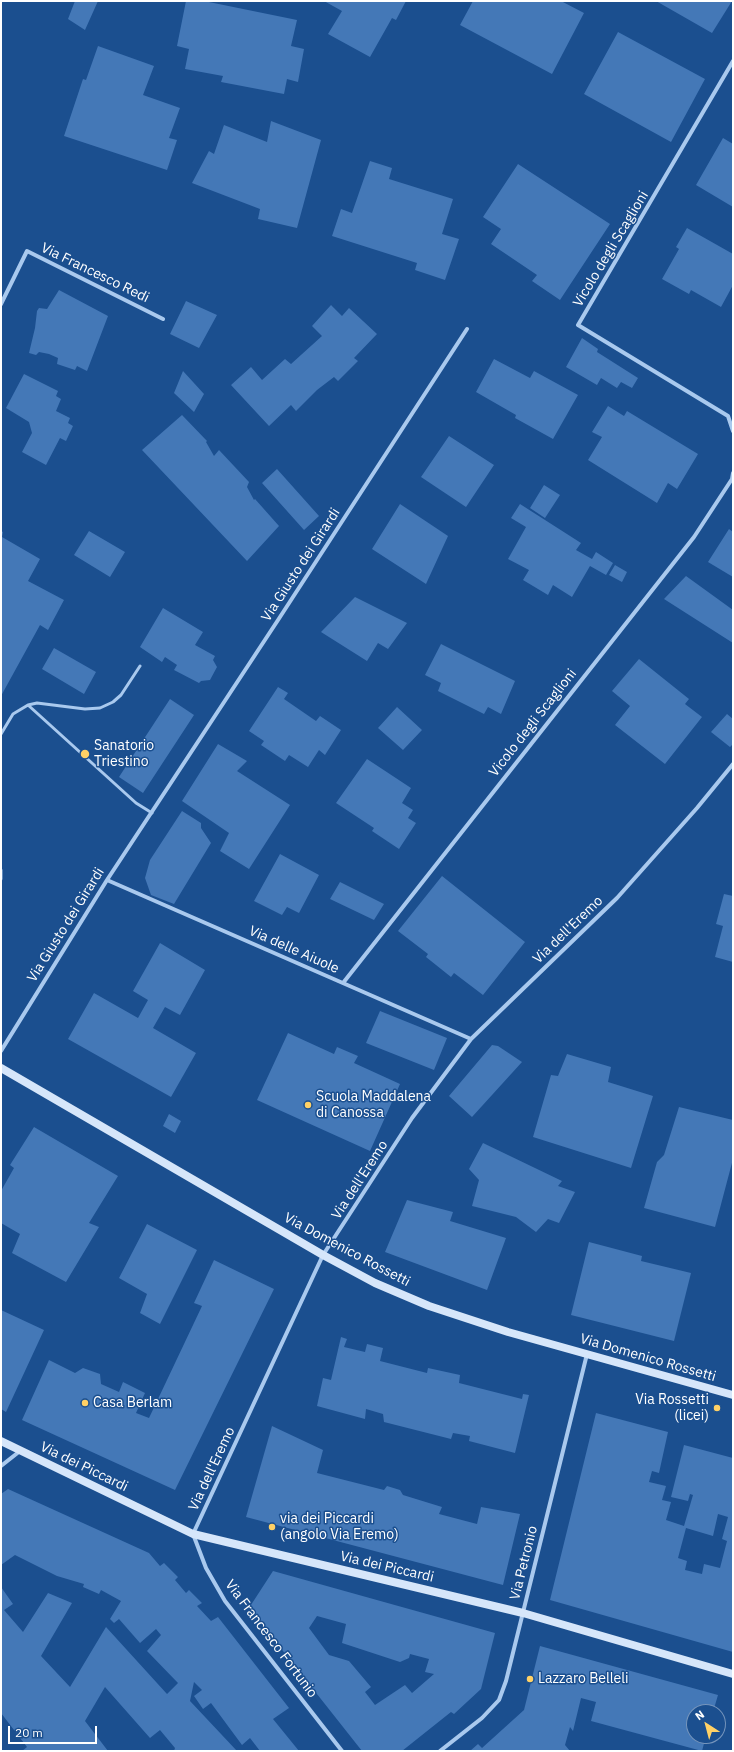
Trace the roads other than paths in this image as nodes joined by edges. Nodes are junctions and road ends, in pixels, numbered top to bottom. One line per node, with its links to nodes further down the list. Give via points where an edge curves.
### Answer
1 (733, 61): 5 (street, Vicolo degli Scaglioni, via 578,325 728,416)
2 (1, 304): 3 (street, Via Francesco Redi, via 27,251)
3 (163, 319)
4 (467, 329): 11 (street, Via Giusto dei Girardi)
5 (733, 431)
6 (733, 473): 15 (street, Vicolo degli Scaglioni, via 732,479 694,537)
7 (140, 666): 8 (lane, via 121,695 100,708)
8 (28, 705): 9 (lane, via 13,714); 11 (lane, via 136,803)
9 (1, 734)
10 (733, 764): 16 (street, Via dell'Eremo, via 617,898)
11 (152, 813): 14 (street, Via Giusto dei Girardi)
12 (1, 870): 13 (lane)
13 (1, 879)
14 (107, 880): 15 (street, Via delle Aiuole); 17 (street, Via Giusto dei Girardi)
15 (343, 983): 16 (street, Via delle Aiuole)
16 (471, 1039): 19 (street, Via dell'Eremo, via 412,1118)
17 (1, 1051)
18 (1, 1068): 19 (main road, Via Domenico Rossetti)
19 (323, 1255): 20 (main road, Via Domenico Rossetti, via 429,1306); 25 (street, Via dell'Eremo)
20 (587, 1354): 21 (main road, Via Domenico Rossetti); 26 (street, Via Petronio)
21 (733, 1395)
22 (1, 1440): 23 (main road, Via dei Piccardi)
23 (20, 1450): 24 (street); 25 (main road, Via dei Piccardi)
24 (1, 1466)
25 (193, 1534): 26 (main road, Via dei Piccardi); 28 (street, Via Francesco Fortunio, via 206,1568 225,1601)
26 (523, 1613): 27 (main road, Via dei Piccardi); 29 (street, Via Petronio, via 499,1700 482,1718)
27 (733, 1674)
28 (342, 1751)
29 (440, 1751)

